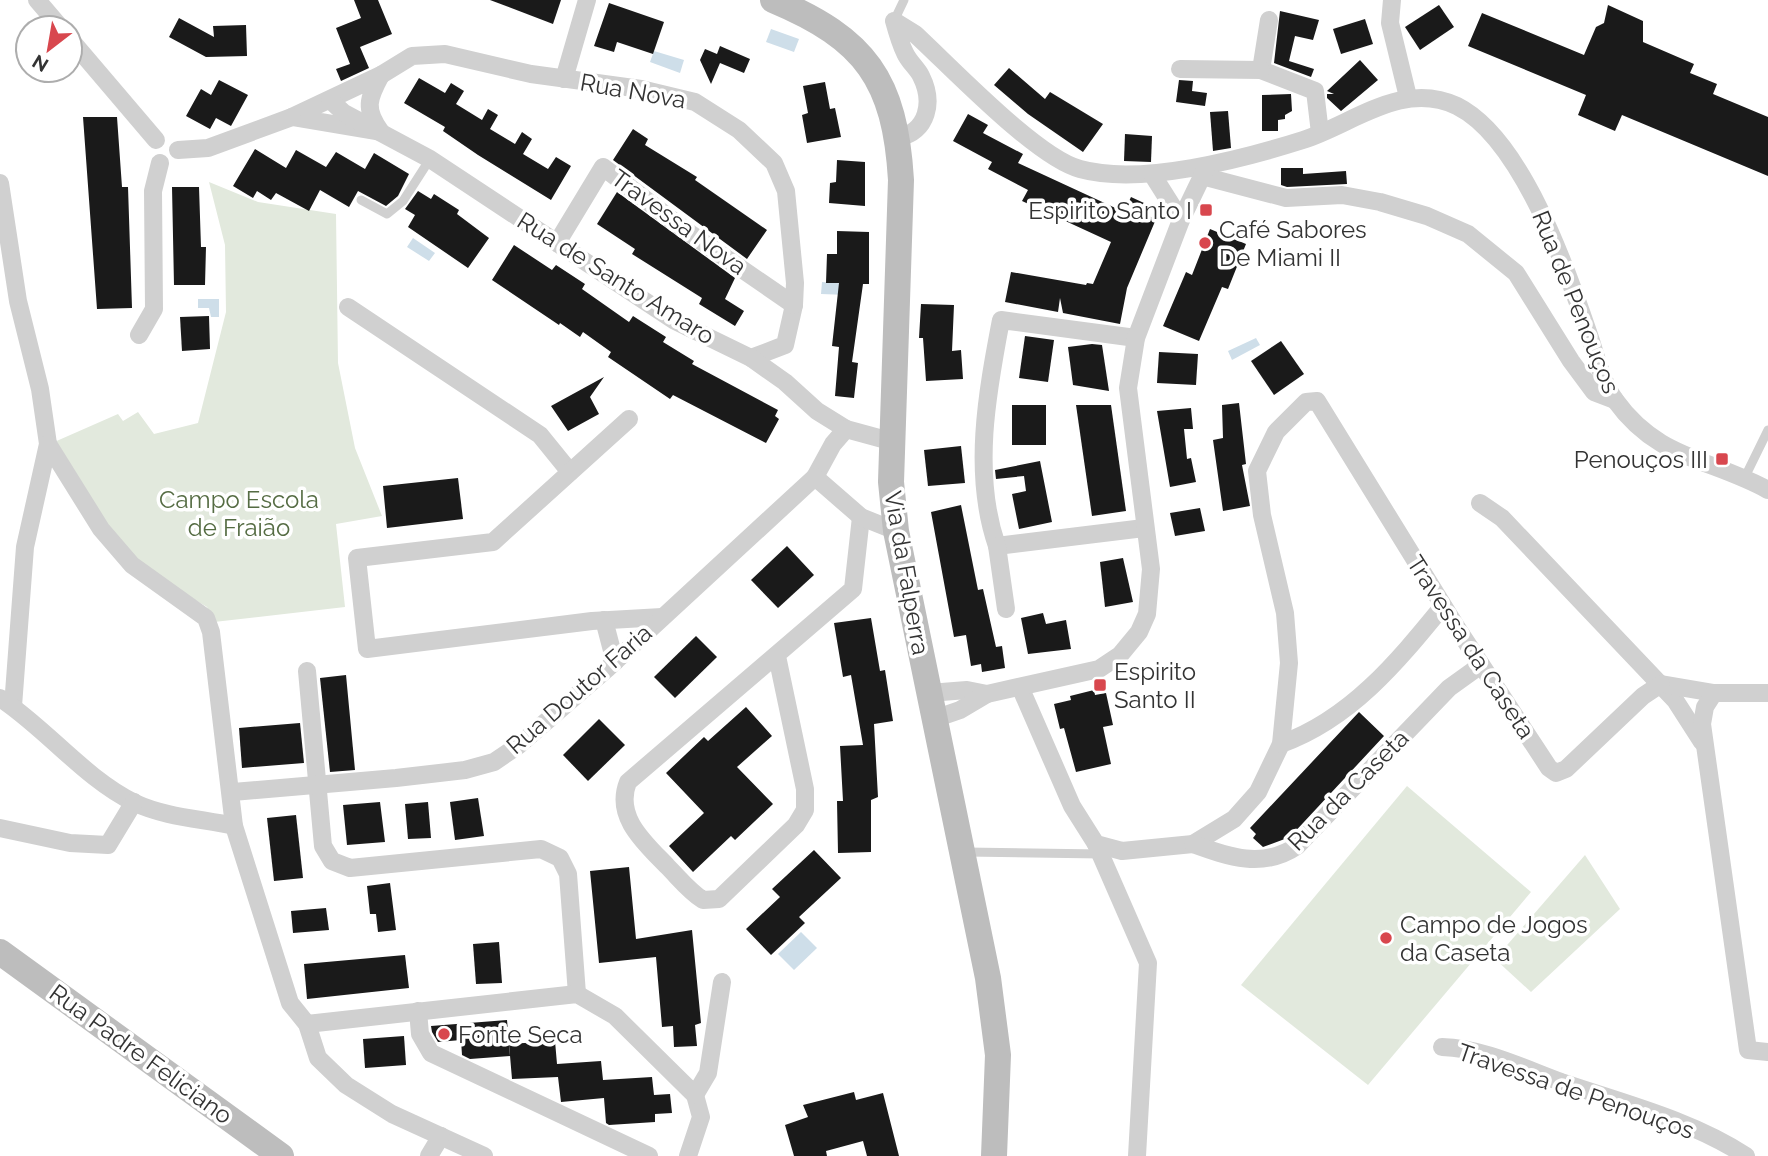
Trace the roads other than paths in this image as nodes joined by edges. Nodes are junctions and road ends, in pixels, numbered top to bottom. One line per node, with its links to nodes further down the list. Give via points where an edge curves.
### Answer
1 (37, 0): 6 (street)
2 (587, 0): 13 (street)
3 (773, 0): 19 (main road, Via da Falperra, via 832,29 860,54 878,77)
4 (904, 0): 8 (lane)
5 (1392, 0): 14 (street, via 1390,23)
6 (49, 14)
7 (1269, 20): 11 (street)
8 (894, 21): 19 (street, via 927,99 924,122 913,135); 25 (street, via 915,33 1055,157 1080,169)
9 (84, 55): 20 (street)
10 (1180, 69): 11 (street)
11 (1261, 70): 18 (street, via 1315,91)
12 (381, 75): 13 (street, Rua Nova, via 412,56 445,54); 15 (street, Rua Nova); 17 (street, via 369,103 369,116)
13 (564, 79): 30 (street, Rua Nova, via 695,102 739,130 774,163 786,191)
14 (1408, 97): 18 (street, Rua de Penouços, via 1369,109); 37 (street, Rua de Penouços, via 1434,98 1458,107 1500,146 1542,211)
15 (330, 100): 16 (street, Rua Nova); 17 (street, Rua de Santo Amaro, via 344,113)
16 (292, 117): 17 (street); 21 (street, via 208,148)
17 (381, 132): 22 (street, Rua de Santo Amaro)
18 (1320, 133): 24 (street, Rua de Penouços)
19 (898, 138): 41 (main road, Via da Falperra, via 901,180)
20 (156, 140): 21 (street, via 173,140); 23 (street, via 152,151)
21 (178, 150): 23 (street, via 174,160)
22 (430, 159): 27 (lane, via 403,201 387,214); 29 (street, Rua de Santo Amaro)
23 (160, 163): 32 (street, via 153,191 154,309)
24 (1204, 171): 25 (street); 28 (street); 37 (street, via 1286,198 1342,195 1380,202 1468,234 1516,273 1594,392)
25 (1152, 174): 28 (street)
26 (0, 183): 42 (street, via 18,302 40,389)
27 (361, 200)
28 (1181, 220): 33 (street)
29 (556, 243): 30 (street, Travessa Nova, via 603,167); 35 (street, Rua de Santo Amaro, via 675,321)
30 (794, 305): 34 (street, Rua Nova)
31 (348, 307): 43 (street, via 540,435)
32 (139, 335)
33 (1136, 338): 49 (street, via 1128,388); 51 (street, via 1001,320 988,388 984,456 990,524)
34 (785, 345): 35 (street); 36 (street, Rua Nova)
35 (751, 358): 36 (street, Rua de Santo Amaro)
36 (785, 382): 39 (street, Rua de Santo Amaro)
37 (1615, 400): 45 (street, Rua de Penouços, via 1645,433 1676,454)
38 (629, 419): 43 (street)
39 (846, 429): 41 (street, Rua de Santo Amaro); 44 (street, Rua Doutor Faria)
40 (1768, 430): 45 (lane)
41 (890, 441): 50 (main road, Via da Falperra)
42 (48, 444): 65 (street, via 25,547); 70 (street, via 101,529 132,565 206,618)
43 (570, 472): 55 (street, via 493,542 357,558 367,649)
44 (815, 477): 48 (street); 54 (street, Rua Doutor Faria)
45 (1745, 477): 46 (street, Rua de Penouços)
46 (1768, 490)
47 (1480, 503): 60 (street, via 1502,518)
48 (861, 517): 50 (street); 56 (street, via 853,589)
49 (1144, 528): 51 (street); 61 (street, via 1152,569 1147,614 1139,632 1120,655 1099,669)
50 (896, 531): 66 (main road, Via da Falperra)
51 (998, 547): 53 (street)
52 (1443, 606): 58 (street, Travessa da Caseta); 67 (street, via 1345,712); 67 (street, Travessa da Caseta, via 1317,401 1306,402 1276,432 1257,471 1262,515 1285,613 1289,663)
53 (1006, 609)
54 (662, 617): 55 (street); 57 (street, Rua Doutor Faria)
55 (604, 621): 57 (street)
56 (776, 656): 56 (street, via 628,782 624,792 634,832 704,900 719,899 796,825 805,810 805,789)
57 (615, 662): 69 (street, Rua Doutor Faria, via 494,762 465,770)
58 (1482, 665): 60 (street, Travessa da Caseta, via 1556,773); 74 (street, Rua da Caseta, via 1449,688 1287,853 1247,860)
59 (307, 671): 69 (street)
60 (1661, 684): 62 (street); 68 (street)
61 (1021, 689): 64 (street); 75 (street, via 1072,806)
62 (1714, 693): 63 (street); 68 (street, via 1702,724)
63 (1768, 693)
64 (987, 694): 66 (street, via 967,690); 66 (street, via 960,710)
65 (6, 702): 71 (street, via 82,766)
66 (932, 706): 76 (main road, Via da Falperra)
67 (1281, 744): 74 (street, via 1258,792 1234,819)
68 (1705, 748): 83 (street, via 1748,1050)
69 (317, 786): 70 (street, Rua Doutor Faria); 79 (street, via 323,846 332,861 350,868 541,849 560,858 568,874)
70 (233, 792): 72 (street)
71 (134, 802): 72 (street); 73 (street, via 108,845 70,843)
72 (234, 826): 81 (street, via 290,1003)
73 (0, 828)
74 (1193, 844): 75 (street)
75 (1098, 849): 76 (lane); 92 (street, via 1148,962)
76 (961, 852): 91 (main road, Via da Falperra, via 988,978 998,1055)
77 (0, 952): 86 (main road, Rua Padre Feliciano)
78 (722, 982): 84 (street, via 708,1073)
79 (577, 994): 80 (street); 84 (street, via 615,1016)
80 (418, 1011): 81 (street); 89 (street, via 420,1034 431,1053)
81 (307, 1024): 85 (street, via 318,1058 346,1085 392,1114)
82 (1442, 1047): 93 (street, Travessa de Penouços, via 1500,1060 1661,1117 1724,1141)
83 (1768, 1052)
84 (695, 1095): 90 (street, via 701,1117)
85 (441, 1136): 87 (street); 88 (street)
86 (281, 1156)
87 (429, 1156)
88 (484, 1156)
89 (649, 1156)
90 (688, 1156)
91 (994, 1156)
92 (1137, 1156)
93 (1746, 1156)

